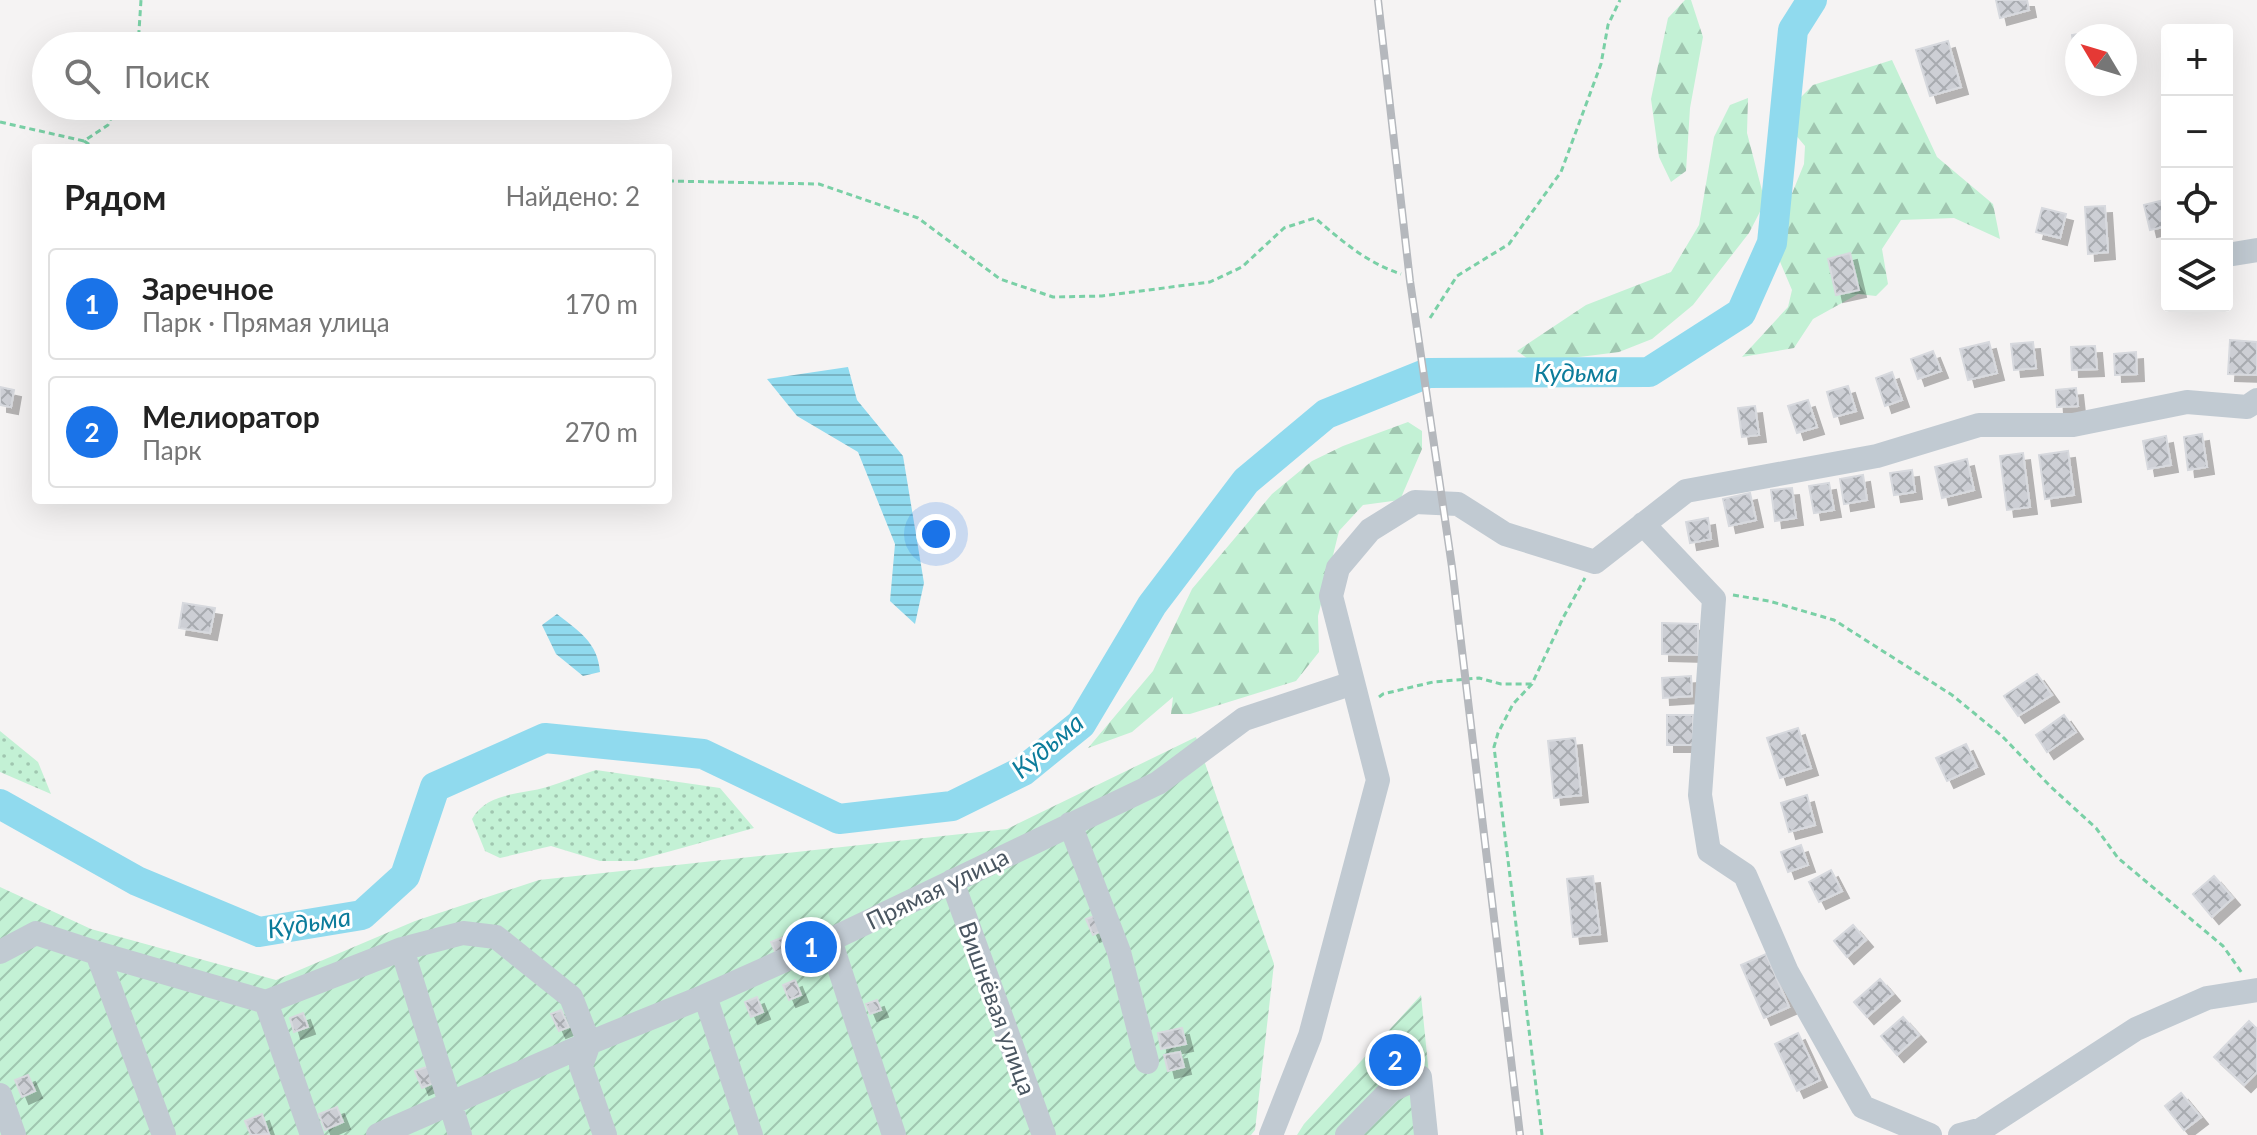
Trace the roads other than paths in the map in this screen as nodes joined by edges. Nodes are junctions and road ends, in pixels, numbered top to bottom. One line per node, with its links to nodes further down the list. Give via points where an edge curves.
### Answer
1 (2257, 250): 2 (street)
2 (2233, 254)
3 (2257, 400): 4 (street, via 2247,407 2187,402 2073,425 1979,425 1877,456 1686,491)
4 (1643, 524): 5 (street, via 1595,562 1505,534 1458,504 1415,502 1370,530 1338,568 1331,596); 31 (street, via 1714,599 1700,795 1709,851 1745,875 1787,972 1863,1107)
5 (1353, 683): 6 (street, Прямая улица, via 1244,719 1158,783); 28 (street, via 1378,780 1310,1036)
6 (1070, 824): 7 (street, Прямая улица); 16 (street, via 1119,952)
7 (952, 881): 8 (street, Прямая улица); 27 (street, Вишнёвая улица)
8 (830, 940): 13 (street, Прямая улица); 26 (street)
9 (402, 949): 14 (street); 15 (street, via 463,933 496,937 571,997); 18 (street)
10 (0, 952): 11 (street, via 36,933)
11 (97, 953): 14 (street); 20 (street)
12 (2256, 990): 32 (street, via 2207,998 2136,1029 1982,1129)
13 (705, 996): 15 (street, Прямая улица); 25 (street)
14 (266, 1002): 21 (street)
15 (589, 1043): 18 (street, Прямая улица); 24 (street, via 581,1066)
16 (1147, 1062)
17 (0, 1095): 19 (street)
18 (449, 1103): 22 (street, Прямая улица); 23 (street)
19 (14, 1135)
20 (164, 1135)
21 (312, 1135)
22 (378, 1135)
23 (460, 1135)
24 (605, 1135)
25 (751, 1135)
26 (894, 1135)
27 (1044, 1135)
28 (1271, 1135)
29 (1347, 1135): 30 (street, via 1390,1091 1420,1077)
30 (1426, 1135)
31 (1930, 1135)
32 (1960, 1135)

